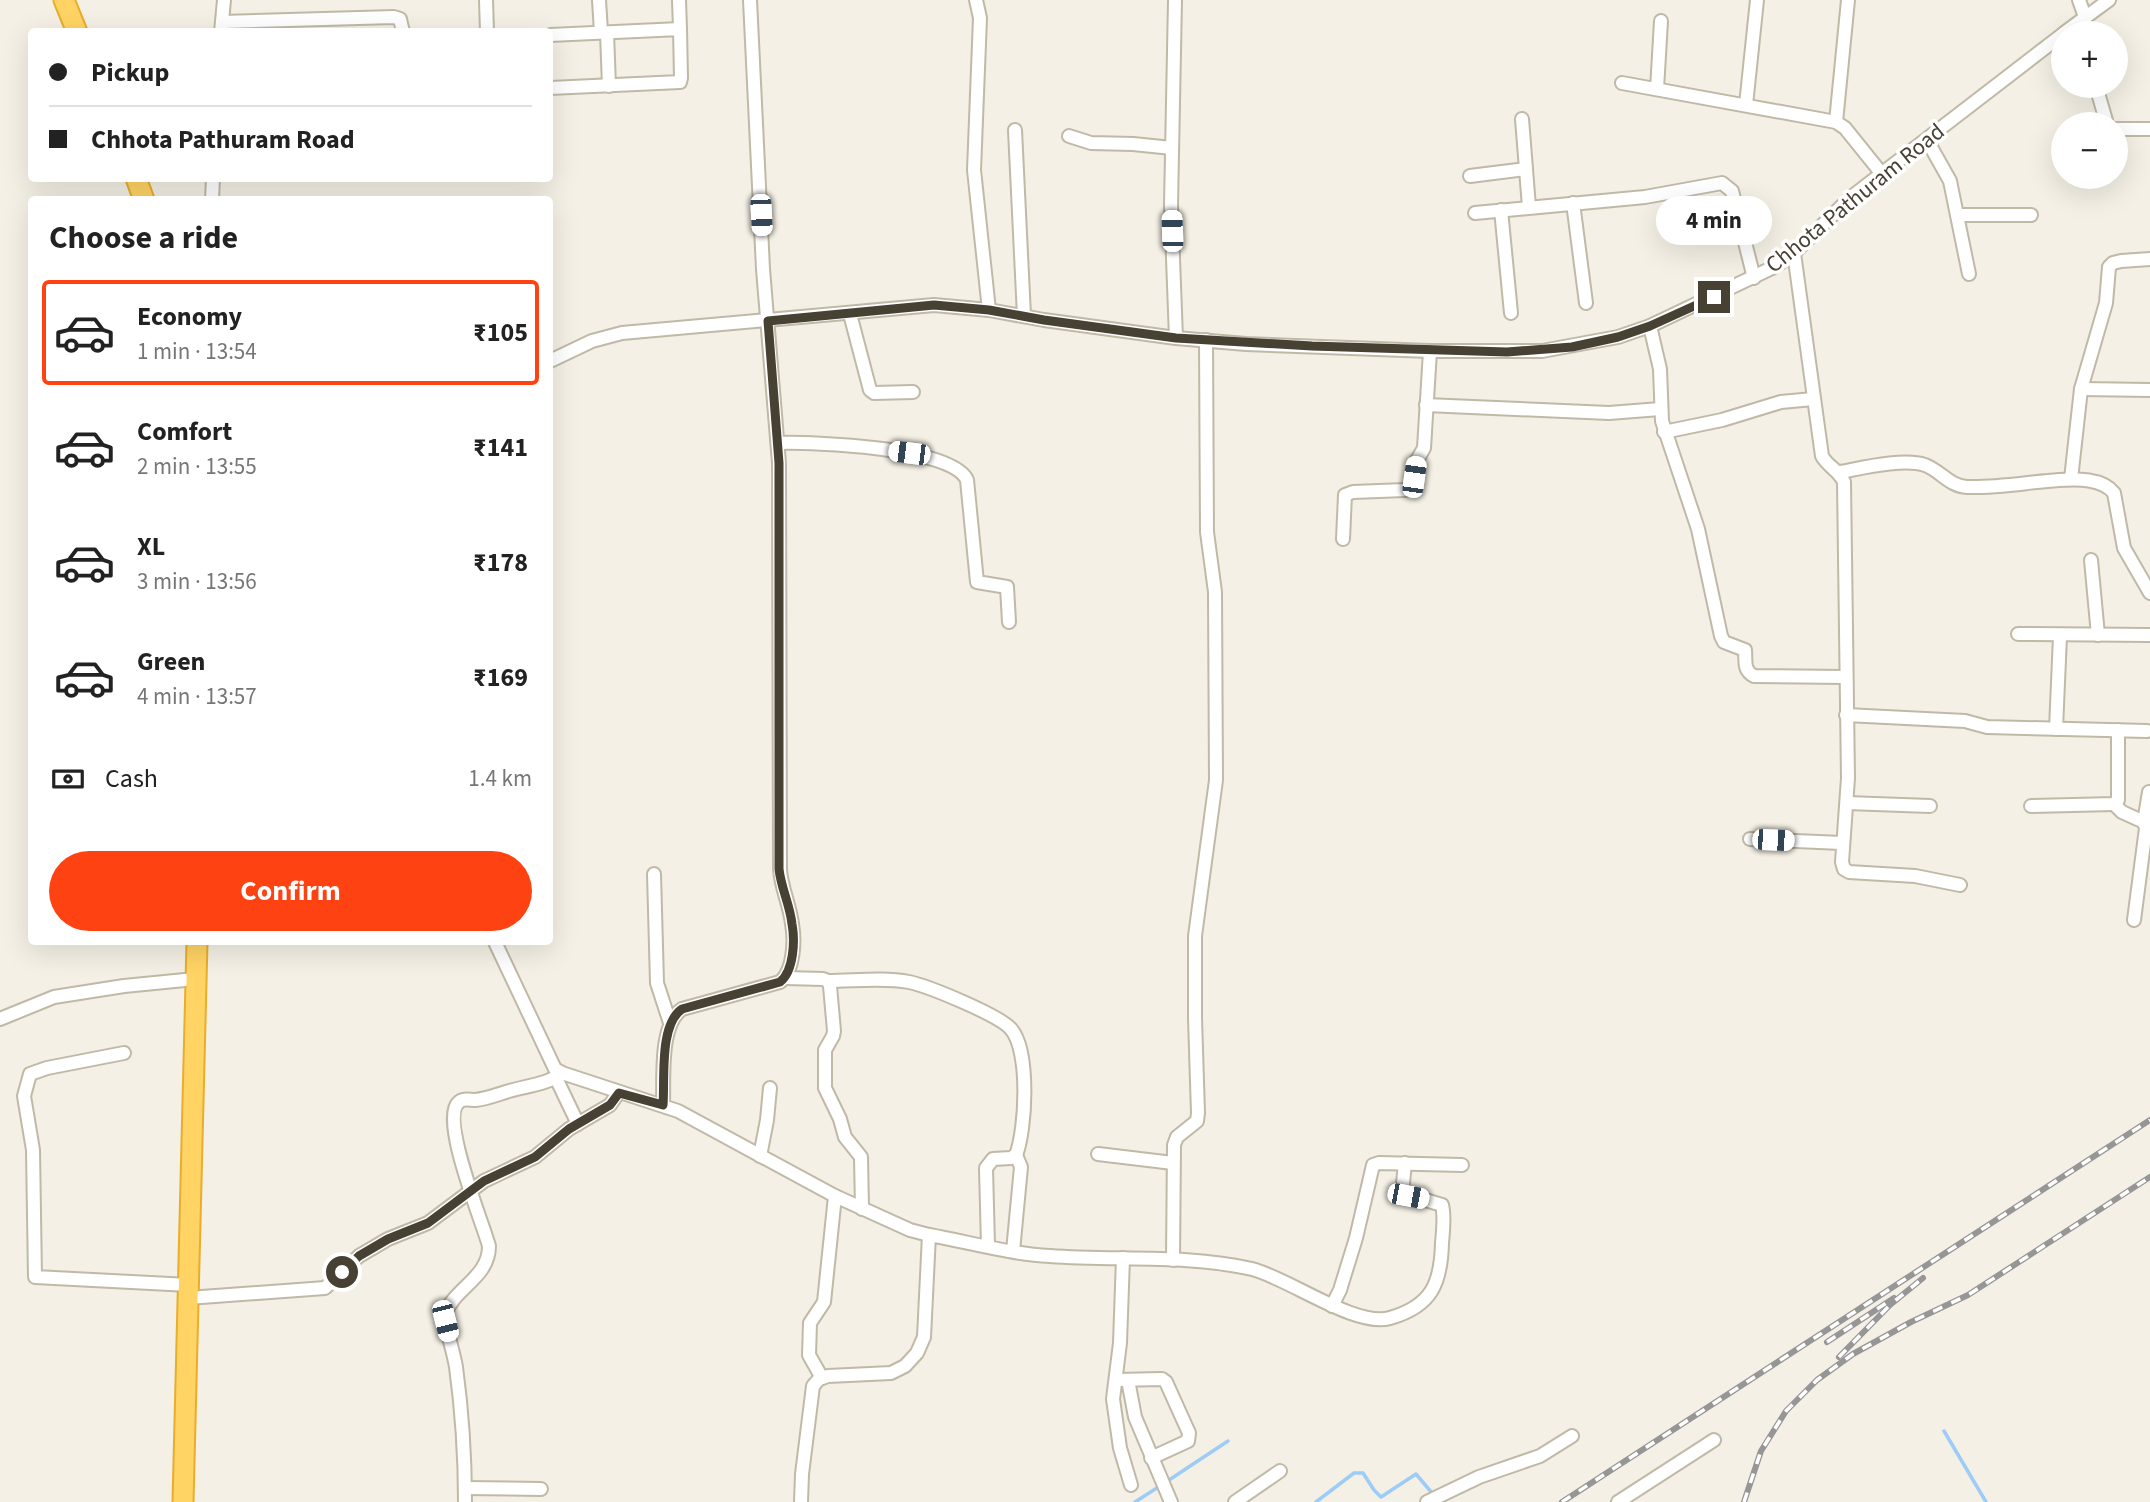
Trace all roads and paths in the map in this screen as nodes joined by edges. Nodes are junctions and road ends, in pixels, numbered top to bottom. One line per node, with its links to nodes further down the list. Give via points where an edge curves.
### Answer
1 (64, 0): 17 (highway)
2 (224, 0): 16 (street)
3 (486, 0): 19 (street)
4 (599, 0): 21 (street)
5 (679, 0): 20 (street)
6 (750, 0): 55 (street)
7 (976, 0): 51 (street, via 980,18 975,192)
8 (1175, 0): 36 (street)
9 (1758, 0): 28 (street)
10 (1848, 0): 30 (street)
11 (2079, 0): 14 (street)
12 (2109, 0): 15 (street, Chhota Pathuram Road)
13 (1661, 21): 27 (street)
14 (2081, 21)
15 (2084, 21)
16 (222, 27): 18 (street, via 394,18 400,19)
17 (75, 28)
18 (402, 28)
19 (487, 28)
20 (680, 29): 21 (street); 25 (street, via 680,82)
21 (604, 32): 22 (street); 25 (street)
22 (553, 35)
23 (2051, 43): 35 (street, Chhota Pathuram Road)
24 (1622, 83): 27 (street)
25 (609, 86): 26 (street)
26 (553, 88)
27 (1657, 89): 28 (street)
28 (1746, 105): 30 (street)
29 (1522, 119): 37 (street)
30 (1836, 122): 38 (street)
31 (2128, 129): 32 (street)
32 (2150, 129)
33 (1015, 130): 54 (street)
34 (1069, 136): 36 (street, via 1091,143)
35 (1927, 140): 38 (street, Chhota Pathuram Road); 44 (street, via 1946,170)
36 (1172, 148): 57 (street)
37 (1526, 169): 39 (street); 41 (street)
38 (1882, 173): 46 (street, Chhota Pathuram Road)
39 (1469, 176)
40 (1573, 203): 41 (street); 49 (street, via 1726,185 1732,191); 50 (street)
41 (1529, 208): 42 (street)
42 (1502, 210): 43 (street); 52 (street)
43 (1475, 213)
44 (1959, 215): 45 (street); 48 (street)
45 (2031, 215)
46 (1794, 253): 49 (street, Chhota Pathuram Road); 64 (street)
47 (2150, 259): 61 (street, via 2113,262 2109,267 2106,303)
48 (1969, 274)
49 (1754, 278): 56 (street, Chhota Pathuram Road)
50 (1586, 303)
51 (989, 310): 53 (street, Chhota Pathuram Road, via 934,305); 54 (street, Chhota Pathuram Road)
52 (1511, 313)
53 (850, 314): 55 (street, Chhota Pathuram Road); 63 (street, via 870,390)
54 (1024, 316): 57 (street, Chhota Pathuram Road)
55 (768, 321): 60 (street, Chhota Pathuram Road, via 622,333); 68 (street)
56 (1650, 326): 59 (street, Chhota Pathuram Road, via 1618,337 1542,351); 66 (street, via 1660,369)
57 (1176, 338): 58 (street, Chhota Pathuram Road)
58 (1206, 341): 59 (street, Chhota Pathuram Road); 111 (street, via 1206,520 1215,592 1216,767 1195,936 1198,1113 1193,1127 1177,1137)
59 (1430, 351): 65 (street)
60 (553, 359)
61 (2081, 389): 62 (street); 70 (street)
62 (2150, 390)
63 (914, 392)
64 (1813, 399): 67 (street, via 1781,402 1722,421); 69 (street, via 1822,456)
65 (1426, 405): 66 (street, via 1609,413); 71 (street, via 1424,448 1411,486 1345,495)
66 (1660, 409): 67 (street)
67 (1664, 432): 79 (street, via 1698,529 1724,642 1745,650 1745,668 1754,676)
68 (778, 443): 74 (street, via 820,442 909,453 964,472 975,577 982,584 1007,587); 97 (street, via 779,869 793,934)
69 (1840, 472): 70 (street, via 1914,463 1967,487); 79 (street, via 1844,482)
70 (2071, 479): 73 (street, via 2102,483 2114,493 2124,548)
71 (1343, 539)
72 (2091, 560): 76 (street)
73 (2150, 593)
74 (1009, 622)
75 (2018, 634): 78 (street)
76 (2098, 635): 77 (street); 78 (street)
77 (2150, 635)
78 (2060, 636): 81 (street)
79 (1845, 677): 80 (street)
80 (1846, 715): 81 (street); 85 (street)
81 (2056, 729): 82 (street)
82 (2118, 730): 83 (street); 86 (street)
83 (2147, 731)
84 (2149, 792): 89 (street)
85 (1847, 803): 87 (street); 91 (street)
86 (2115, 804): 88 (street); 89 (street)
87 (1930, 806)
88 (2031, 806)
89 (2144, 821): 94 (street)
90 (1751, 839): 91 (street)
91 (1842, 843): 93 (street, via 1842,862 1849,872 1915,876)
92 (654, 874): 101 (street, via 657,983)
93 (1959, 885)
94 (2134, 920)
95 (197, 945): 98 (highway)
96 (496, 945): 103 (street)
97 (786, 978): 99 (street); 101 (street, via 682,1009)
98 (195, 979): 100 (street, via 54,997); 122 (highway)
99 (828, 981): 108 (street, via 909,982 960,1001 1010,1028 1026,1083); 116 (street, via 834,1036 825,1050 825,1088 845,1137 861,1157)
100 (0, 1019)
101 (670, 1023): 106 (street)
102 (124, 1053): 122 (street, via 30,1074 24,1096 33,1150 36,1277)
103 (559, 1076): 105 (street); 107 (street); 114 (street, via 485,1099 459,1102 456,1140)
104 (770, 1088): 110 (street)
105 (619, 1093): 106 (street); 107 (street, via 610,1105)
106 (663, 1105): 110 (street)
107 (578, 1124): 114 (street, via 535,1157)
108 (1016, 1154): 118 (street, via 993,1159 986,1168); 119 (street, via 1021,1167)
109 (1098, 1154): 111 (street)
110 (760, 1156): 115 (street)
111 (1173, 1163): 121 (street)
112 (1405, 1163): 113 (street); 123 (street, via 1373,1165 1356,1238); 123 (street, via 1402,1193 1437,1202 1444,1211 1441,1265 1434,1288 1418,1306 1388,1319)
113 (1462, 1165)
114 (470, 1191): 122 (street, via 428,1223 359,1256 325,1288); 132 (street, via 489,1256 444,1314 457,1376)
115 (835, 1196): 116 (street); 124 (street, via 824,1302 810,1323 809,1355)
116 (862, 1209): 117 (street)
117 (929, 1235): 118 (street); 124 (street, via 924,1337 917,1353 891,1373)
118 (988, 1246): 119 (street)
119 (1013, 1251): 120 (street)
120 (1123, 1258): 121 (street); 125 (street)
121 (1173, 1260): 123 (street, via 1254,1270)
122 (188, 1292): 133 (highway)
123 (1332, 1306)
124 (822, 1378): 134 (street, via 811,1394)
125 (1122, 1380): 128 (street); 128 (street, via 1166,1381 1189,1433 1188,1441); 130 (street, via 1113,1399)
126 (1572, 1436): 137 (street, via 1540,1456 1488,1473)
127 (1714, 1440): 138 (street)
128 (1151, 1458): 135 (street)
129 (1280, 1471): 136 (street)
130 (1131, 1485)
131 (541, 1489): 132 (street)
132 (465, 1495)
133 (183, 1502)
134 (801, 1502)
135 (1171, 1502)
136 (1236, 1502)
137 (1427, 1502)
138 (1618, 1502)

